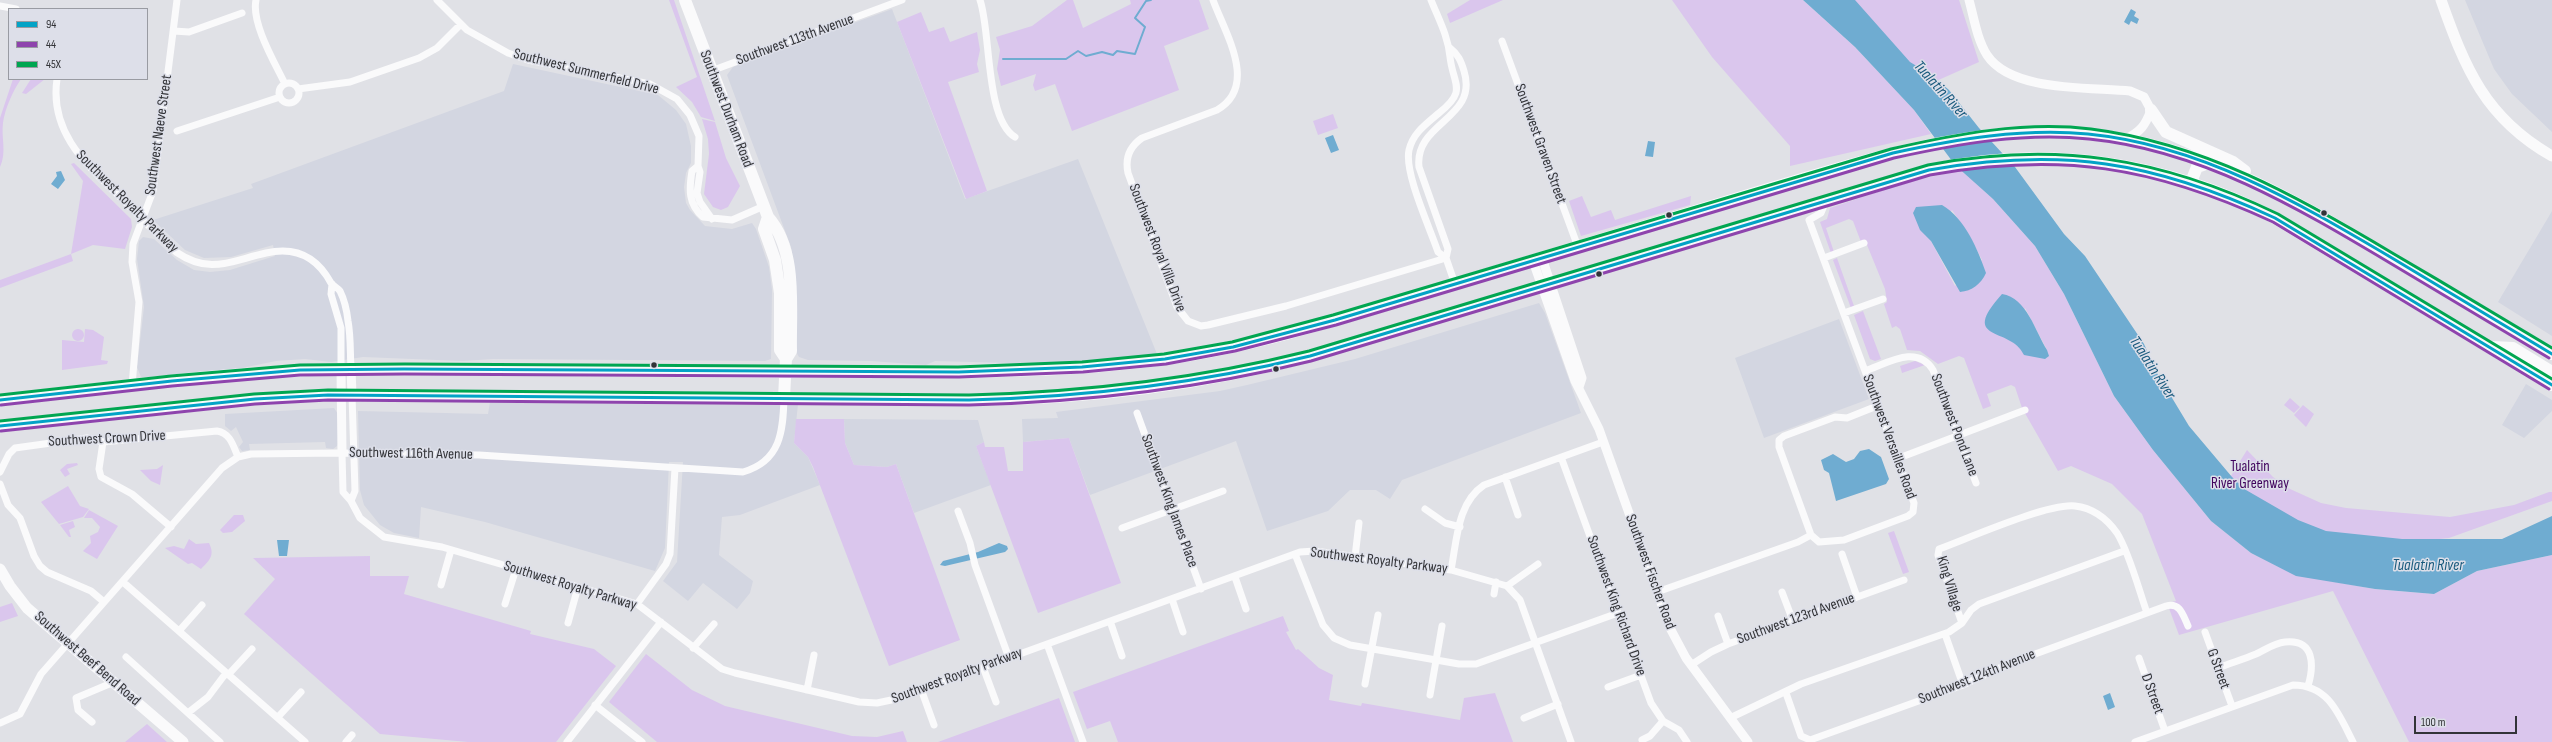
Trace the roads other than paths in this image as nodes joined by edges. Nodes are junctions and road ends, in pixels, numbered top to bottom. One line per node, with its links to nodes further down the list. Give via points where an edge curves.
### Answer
1 (177, 0): 15 (street, Southwest Naeve Street)
2 (256, 0): 20 (street, via 255,14)
3 (436, 0): 14 (street, Southwest Summerfield Drive)
4 (685, 0): 18 (main road, Southwest Durham Road)
5 (902, 0): 18 (street, Southwest 113th Avenue)
6 (980, 0): 25 (street, via 984,15 990,81 1004,123)
7 (1213, 0): 36 (street, Southwest Royal Villa Drive, via 1237,64 1239,77 1236,92 1218,110 1142,138 1133,145 1127,157 1129,175 1177,307 1185,318 1195,324 1208,325 1286,306)
8 (1431, 0): 17 (street)
9 (1969, 0): 23 (street, via 1987,54 1994,64 2011,76 2039,83 2135,92 2144,97)
10 (2441, 0): 27 (main road, via 2462,57 2482,93 2518,133)
11 (0, 6): 12 (street)
12 (11, 8)
13 (242, 13): 15 (street, via 189,32)
14 (460, 25): 21 (street, via 436,48 414,60 350,82); 32 (street, Southwest Summerfield Drive, via 487,44 518,57 650,84 670,93 685,107 696,127 700,144 697,193 712,219 732,220)
15 (174, 31): 33 (street, Southwest Naeve Street, via 153,191)
16 (1502, 41): 35 (street, Southwest Graven Street)
17 (1450, 48): 36 (street, via 1458,54 1465,74 1464,98 1454,113 1423,142 1418,158 1448,249); 36 (street, via 1450,58 1457,82 1455,95 1447,107 1415,135 1408,160 1438,252)
18 (711, 71): 32 (main road, Southwest Durham Road)
19 (57, 80): 33 (street, Southwest Royalty Parkway, via 57,112 71,146)
20 (285, 84): 21 (street, via 293,84); 22 (street, via 280,89)
21 (298, 89): 22 (street, via 298,97 293,102 285,102)
22 (280, 97): 24 (street)
23 (2151, 110): 26 (street, via 2143,129); 29 (main road, via 2166,132 2233,162)
24 (177, 131)
25 (1015, 137)
26 (2126, 139): 28 (main road); 35 (main road, via 2034,131 1960,138 1891,154)
27 (2552, 156)
28 (2211, 162): 29 (main road); 30 (main road, via 2197,167)
29 (2253, 179): 44 (main road, via 2324,217)
30 (2191, 182): 31 (main road, via 2138,167 2064,158 2017,158 1979,161 1929,170); 43 (main road, via 2233,197 2275,218)
31 (1826, 201): 37 (street, Southwest Versailles Road, via 1821,213 1809,220); 40 (main road)
32 (766, 211): 47 (main road, Southwest Durham Road, via 764,229 778,271 780,350 786,359)
33 (143, 220): 45 (street, Southwest Royalty Parkway, via 176,252 193,262 226,265 265,253 288,251 317,262 327,273 332,284 331,294 341,328); 49 (street, Southwest Naeve Street, via 133,244 132,254 139,302)
34 (1864, 243): 37 (street)
35 (1578, 247): 38 (main road)
36 (1446, 258): 39 (street)
37 (1824, 258): 42 (street, Southwest Versailles Road)
38 (1538, 260): 39 (main road); 40 (street, Southwest Fischer Road)
39 (1455, 284): 47 (main road, via 1285,334 1168,358 1089,368 1021,372)
40 (1546, 285): 52 (main road, via 1277,364 1169,386 1109,393 1009,399); 60 (street, Southwest Fischer Road, via 1582,378 1579,387)
41 (1883, 298): 42 (street)
42 (1844, 313): 46 (street, Southwest Versailles Road)
43 (2490, 347): 48 (main road, via 2513,348); 50 (main road)
44 (2552, 354)
45 (346, 369): 47 (main road); 49 (main road, via 283,371); 51 (street, Southwest Royalty Parkway)
46 (1865, 371): 58 (street, Southwest Pond Lane, via 1909,355 1928,361); 65 (street, Southwest Versailles Road)
47 (784, 372): 52 (main road, Southwest Durham Road)
48 (2552, 372)
49 (132, 386): 53 (main road)
50 (2552, 386)
51 (346, 395): 52 (main road); 57 (main road, via 256,399); 61 (street, Southwest Royalty Parkway); 62 (street, Southwest Royalty Parkway)
52 (784, 398): 66 (street, Southwest 116th Avenue, via 782,430 778,442 767,459 758,466 738,472)
53 (0, 400)
54 (1872, 408): 81 (street, via 1847,418 1835,417 1779,440 1779,447)
55 (2025, 410): 58 (street)
56 (1137, 413): 74 (street, Southwest King James Place)
57 (0, 426)
58 (1959, 436): 65 (street); 70 (street, Southwest Pond Lane)
59 (102, 442): 63 (street, Southwest Crown Drive, via 217,431 224,432 229,437); 67 (street, Southwest Crown Drive, via 87,438 20,446 9,454); 78 (street, via 98,469 102,476 132,494)
60 (1603, 442): 64 (street); 99 (street, Southwest Fischer Road)
61 (342, 453): 62 (street, Southwest 116th Avenue); 63 (street, Southwest 116th Avenue, via 251,454); 72 (street, Southwest Royalty Parkway, via 343,492)
62 (354, 454): 66 (street, Southwest 116th Avenue, via 479,455); 72 (street, Southwest Royalty Parkway, via 355,491)
63 (238, 457): 78 (street, Southwest 116th Avenue, via 222,468)
64 (1561, 457): 68 (street); 109 (street, Southwest King Richard Drive)
65 (1899, 458): 81 (street, Southwest Versailles Road, via 1914,503 1913,512 1844,540 1819,542)
66 (675, 468): 106 (street, via 670,554 666,564)
67 (0, 472)
68 (1504, 477): 76 (street); 79 (street, via 1474,492 1466,502)
69 (0, 484): 104 (street, via 8,505 18,514 40,566 47,572 91,591)
70 (1976, 484)
71 (1223, 491): 74 (street)
72 (351, 501): 82 (street, Southwest Royalty Parkway, via 360,518 384,537)
73 (1425, 509): 79 (street, via 1444,523)
74 (1172, 510): 80 (street); 98 (street, Southwest King James Place)
75 (958, 511): 135 (street)
76 (1518, 515)
77 (1359, 523): 86 (street)
78 (171, 527): 93 (street, Southwest 116th Avenue)
79 (1460, 527): 90 (street)
80 (1122, 528)
81 (1811, 535): 99 (street, via 1798,542)
82 (451, 550): 89 (street, Southwest Royalty Parkway); 95 (street)
83 (2124, 551): 110 (street, King Village); 117 (street, via 1979,604); 117 (street, King Village, via 2118,535 2108,521 2098,514 2076,506 2055,507 1939,549 1938,555)
84 (1295, 554): 86 (street, Southwest Royalty Parkway, via 1315,551); 91 (street, Southwest Royalty Parkway); 130 (street, via 1318,616 1327,632 1340,641)
85 (1842, 554): 102 (street)
86 (1355, 557): 90 (street, Southwest Royalty Parkway)
87 (1538, 564): 96 (street)
88 (0, 569): 125 (main road, Southwest Beef Bend Road, via 19,599)
89 (516, 569): 97 (street, Southwest Royalty Parkway); 105 (street)
90 (1451, 570): 94 (street, Southwest Royalty Parkway)
91 (1235, 577): 98 (street, Southwest Royalty Parkway); 108 (street)
92 (1904, 580): 102 (street, Southwest 123rd Avenue)
93 (123, 582): 104 (street, Southwest 116th Avenue); 121 (street)
94 (1496, 582): 96 (street, Southwest Royalty Parkway); 101 (street)
95 (441, 585)
96 (1507, 586): 126 (street, Southwest Royalty Parkway, via 1520,600)
97 (578, 587): 106 (street, Southwest Royalty Parkway); 116 (street)
98 (1201, 589): 103 (street, Southwest Royalty Parkway)
99 (1657, 592): 138 (street, Southwest Fischer Road, via 1672,633)
100 (1782, 592): 114 (street)
101 (1494, 594)
102 (1857, 597): 114 (street, Southwest 123rd Avenue)
103 (1172, 599): 113 (street, Southwest Royalty Parkway); 122 (street)
104 (104, 602): 125 (street, Southwest 116th Avenue)
105 (505, 604)
106 (636, 604): 115 (street, Southwest Royalty Parkway)
107 (202, 605): 121 (street)
108 (1246, 609)
109 (1618, 612): 126 (street); 142 (street, Southwest King Richard Drive)
110 (2147, 613): 120 (street, Southwest 124th Avenue, via 2174,605 2179,608); 145 (street, Southwest 124th Avenue, via 2008,664)
111 (1378, 615): 130 (street)
112 (1718, 616): 128 (street)
113 (1110, 621): 127 (street, Southwest Royalty Parkway); 133 (street)
114 (1793, 621): 128 (street, Southwest 123rd Avenue)
115 (661, 622): 129 (street, Southwest Royalty Parkway); 155 (street)
116 (568, 623)
117 (1962, 623): 124 (street, King Village)
118 (714, 624): 129 (street)
119 (1442, 626): 137 (street)
120 (2188, 626)
121 (178, 631): 141 (street)
122 (1183, 632)
123 (2205, 632): 140 (street, G Street)
124 (1946, 634): 145 (street); 151 (street, King Village, via 1801,684)
125 (68, 643): 143 (main road, Southwest Beef Bend Road); 163 (street, Southwest 116th Avenue, via 41,674 20,714)
126 (1535, 643): 137 (street, via 1476,664 1466,665); 154 (street, Southwest Royalty Parkway)
127 (1047, 644): 135 (street, Southwest Royalty Parkway); 174 (street)
128 (1728, 644): 138 (street, Southwest 123rd Avenue)
129 (693, 648): 148 (street, Southwest Royalty Parkway, via 712,662 735,673)
130 (1372, 648): 137 (street); 144 (street)
131 (252, 649): 141 (street)
132 (814, 655): 148 (street)
133 (1122, 656)
134 (126, 657): 157 (street)
135 (1009, 658): 139 (street, Southwest Royalty Parkway)
136 (2139, 658): 165 (street, D Street)
137 (1437, 660): 152 (street)
138 (1691, 665): 160 (street, Southwest Fischer Road)
139 (983, 667): 149 (street, Southwest Royalty Parkway); 153 (street)
140 (2218, 668): 146 (street, via 2273,645 2293,642 2304,647 2311,657 2313,669); 156 (street, G Street)
141 (227, 674): 157 (street, via 208,697); 158 (street)
142 (1641, 675): 147 (street); 161 (street, Southwest King Richard Drive, via 1651,703)
143 (114, 682): 162 (street, via 76,698 78,710); 168 (main road, Southwest Beef Bend Road)
144 (1365, 684)
145 (1963, 685): 151 (street, Southwest 124th Avenue, via 1806,740 1802,736)
146 (2308, 686): 156 (street, via 2285,687); 179 (street, via 2320,691 2333,703)
147 (1608, 687)
148 (807, 690): 149 (street, Southwest Royalty Parkway, via 868,703 886,702)
149 (921, 690): 164 (street)
150 (301, 692): 158 (street)
151 (1786, 693): 160 (street, King Village)
152 (1430, 695)
153 (996, 702)
154 (1558, 704): 159 (street); 175 (street, Southwest Royalty Parkway)
155 (595, 705): 172 (street); 173 (street)
156 (2232, 706): 165 (street)
157 (189, 712): 169 (street)
158 (278, 717): 170 (street)
159 (1524, 718)
160 (1730, 718): 177 (street, Southwest Fischer Road)
161 (1663, 720): 167 (street, via 1650,736); 176 (street, Southwest King Richard Drive, via 1679,730)
162 (92, 722)
163 (0, 723)
164 (934, 725)
165 (2165, 731): 178 (street)
166 (352, 736): 171 (street)
167 (1642, 740)
168 (183, 742)
169 (220, 742)
170 (305, 742)
171 (346, 742)
172 (567, 742)
173 (642, 742)
174 (1083, 742)
175 (1571, 742)
176 (1687, 742)
177 (1748, 742)
178 (2135, 742)
179 (2353, 742)

